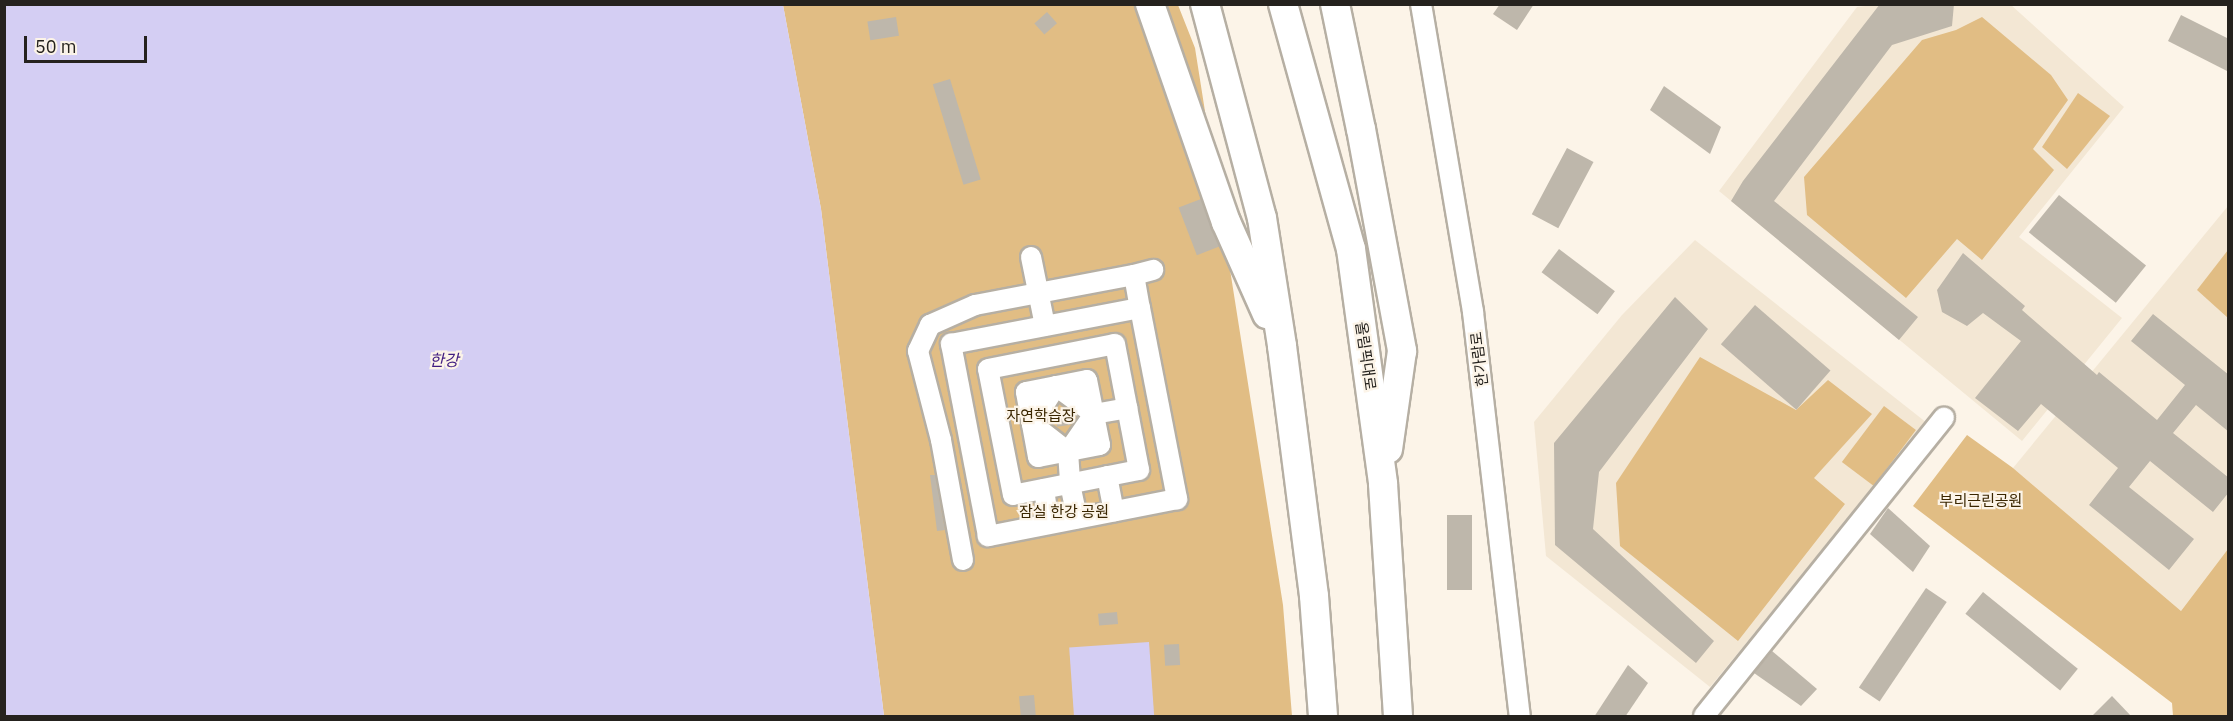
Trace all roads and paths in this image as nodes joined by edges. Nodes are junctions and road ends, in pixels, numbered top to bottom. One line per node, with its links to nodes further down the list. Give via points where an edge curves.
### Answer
1 (1150, 4): 16 (highway, via 1226,222)
2 (1205, 4): 16 (highway, via 1262,218)
3 (1283, 4): 41 (highway, 올림픽대로, via 1351,249)
4 (1335, 4): 41 (highway, via 1402,351)
5 (1421, 4): 51 (street, 한가람로, via 1473,312)
6 (1031, 257): 9 (street)
7 (1153, 270): 8 (street)
8 (1134, 275): 9 (street); 11 (street)
9 (1041, 293): 10 (street); 13 (street)
10 (975, 305): 15 (street); 24 (street, via 930,325 918,351)
11 (1140, 308): 12 (street); 20 (street)
12 (1077, 320): 13 (street); 17 (street)
13 (1045, 326): 14 (street)
14 (1013, 332): 15 (street); 19 (street)
15 (981, 339): 21 (street, via 951,344)
16 (1282, 346): 49 (highway, via 1314,596)
17 (1083, 351): 18 (street); 22 (street, via 1115,344)
18 (1052, 357): 19 (street); 23 (street)
19 (1018, 363): 25 (street, via 988,369)
20 (1152, 370): 22 (street); 32 (street)
21 (957, 376): 24 (street); 26 (street)
22 (1121, 376): 27 (street)
23 (1056, 386): 28 (street); 30 (street)
24 (927, 391): 35 (street)
25 (994, 402): 26 (street); 31 (street)
26 (963, 407): 33 (street)
27 (1127, 408): 28 (street); 34 (street)
28 (1094, 414): 36 (street)
29 (1944, 418): 52 (street)
30 (1032, 424): 31 (street); 36 (street)
31 (1000, 430): 37 (street)
32 (1164, 433): 34 (street); 45 (street, via 1177,499)
33 (969, 436): 35 (street); 38 (street)
34 (1134, 439): 39 (street, via 1139,470)
35 (941, 440): 44 (street)
36 (1068, 452): 40 (street)
37 (1007, 465): 38 (street); 42 (street, via 1013,495)
38 (975, 470): 43 (street)
39 (1107, 476): 40 (street); 45 (street)
40 (1070, 483): 42 (street); 46 (street)
41 (1383, 484): 50 (highway, 올림픽대로)
42 (1044, 489): 47 (street)
43 (981, 502): 44 (street); 47 (street, via 988,536)
44 (953, 506): 48 (street)
45 (1114, 511): 46 (street)
46 (1077, 518): 47 (street)
47 (1049, 524)
48 (963, 560)
49 (1323, 717)
50 (1398, 717)
51 (1520, 717)
52 (1704, 717)

